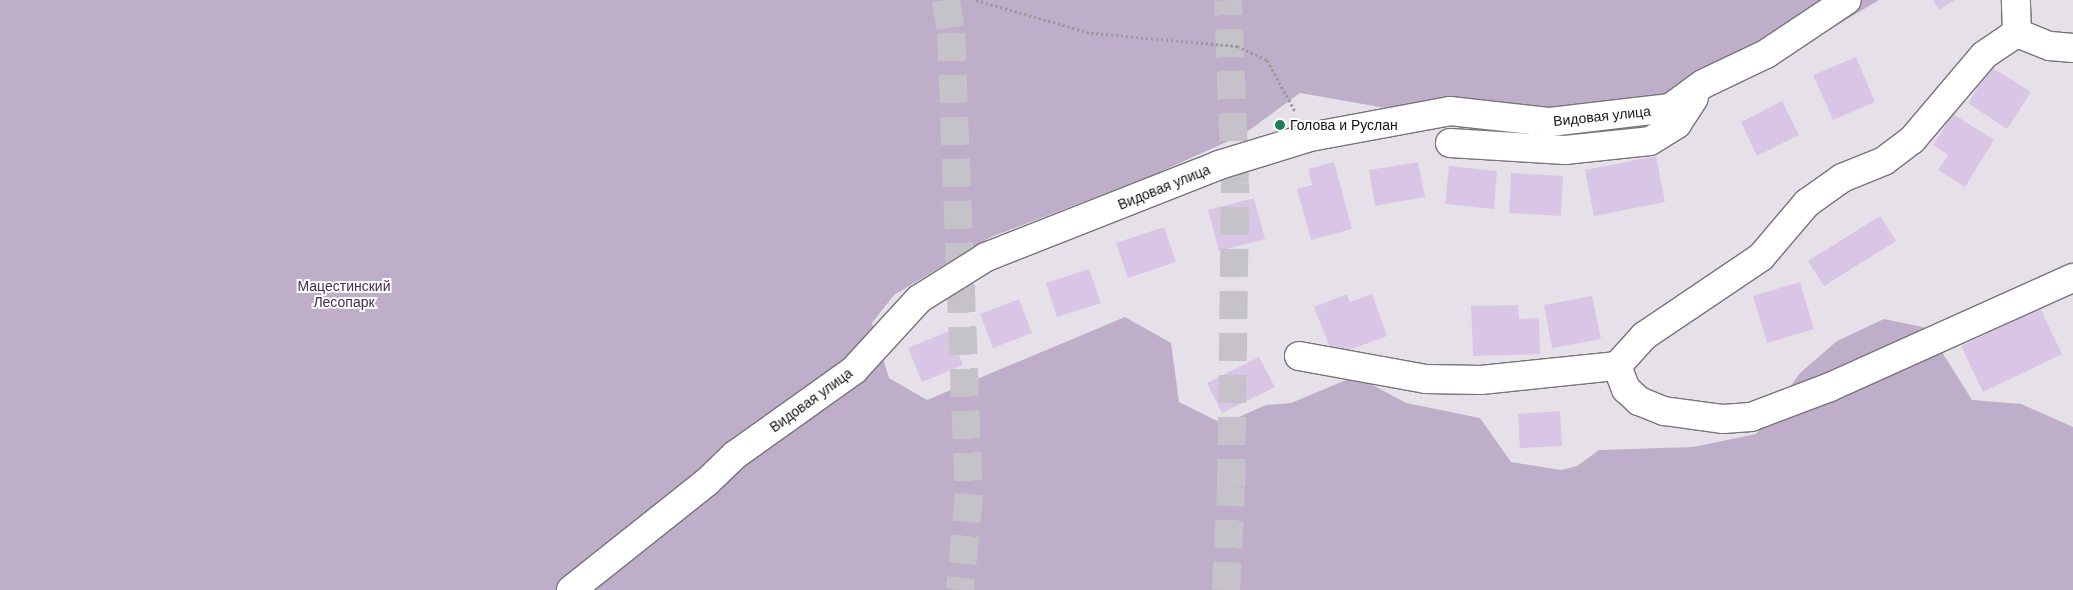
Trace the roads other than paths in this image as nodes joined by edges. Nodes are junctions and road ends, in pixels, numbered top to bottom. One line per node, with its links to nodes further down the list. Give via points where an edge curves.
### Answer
1 (1847, 0): 5 (street, Видовая улица, via 1766,54)
2 (2016, 0): 3 (street)
3 (2017, 33): 4 (street, via 2050,46); 9 (street, via 1984,55 1912,140 1884,161 1842,178 1808,203 1761,257 1644,336)
4 (2073, 48)
5 (1704, 84): 6 (street, via 1677,124 1650,141 1565,150); 10 (street, Видовая улица, via 1670,108 1550,122 1450,111 1310,137 1219,165 986,257 919,298 854,370 735,454 707,482)
6 (1450, 143)
7 (2073, 278): 9 (street, via 1830,387 1751,417 1723,419 1664,411 1639,401 1626,389)
8 (1299, 356): 9 (street, via 1426,379 1481,380)
9 (1617, 366)
10 (571, 590)

